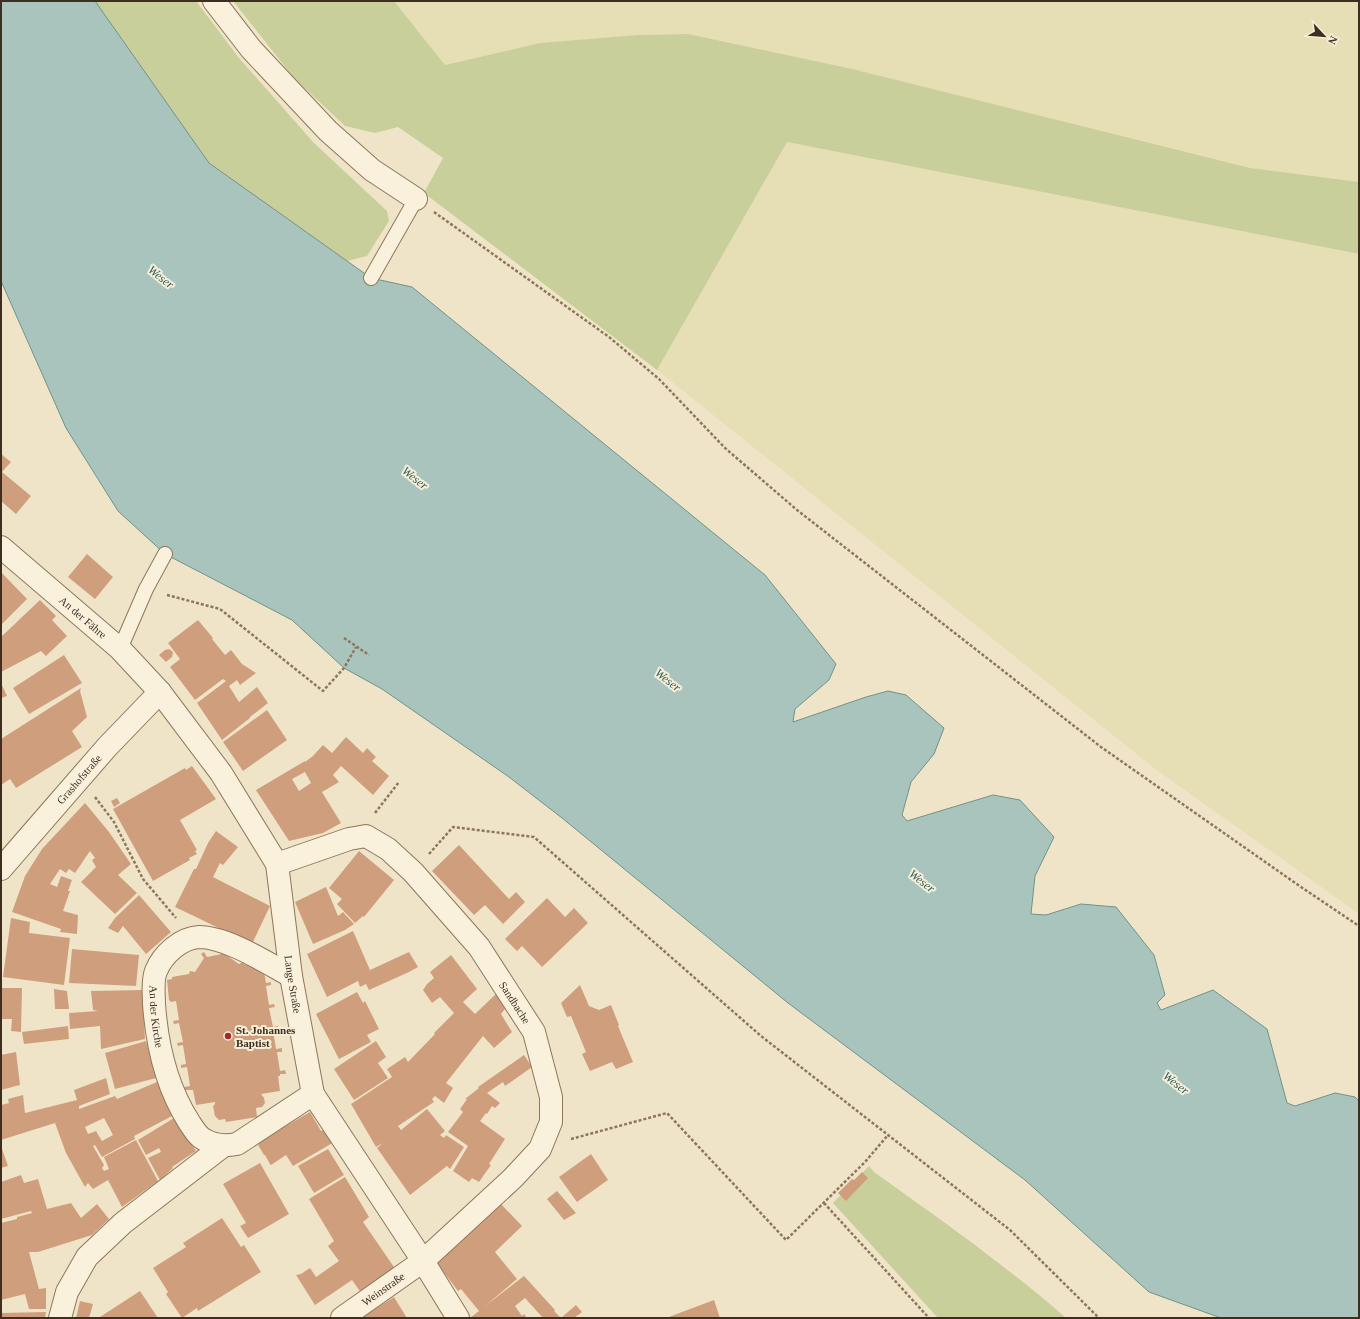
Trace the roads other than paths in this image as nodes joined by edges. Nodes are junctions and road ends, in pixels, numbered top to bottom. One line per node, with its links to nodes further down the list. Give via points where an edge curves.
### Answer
1 (214, 1): 2 (street, via 251,48 328,131 372,170)
2 (416, 199): 3 (lane)
3 (371, 278)
4 (1, 547): 6 (street, An der Fähre)
5 (165, 554): 6 (lane, via 146,589)
6 (120, 649): 7 (street, An der Fähre)
7 (160, 692): 8 (street, Lange Straße, via 221,773); 9 (street, Grashofstraße, via 107,746)
8 (277, 864): 10 (street, Lange Straße); 13 (street, Sandbache, via 349,839 366,836 388,849 413,872 479,947 534,1032 551,1097 551,1122 540,1148 513,1178)
9 (1, 869)
10 (291, 976): 11 (street, Lange Straße); 12 (street, An der Kirche, via 219,940 200,937 185,940 172,948 156,971 153,985 156,1028 163,1063 178,1105 204,1140)
11 (313, 1094): 12 (street, via 237,1144); 13 (street, Lange Straße)
12 (223, 1146): 14 (street, via 123,1222 87,1257 67,1292)
13 (423, 1261): 15 (street, Weinstraße); 16 (street, Lange Straße)
14 (60, 1318)
15 (342, 1318)
16 (458, 1318)

